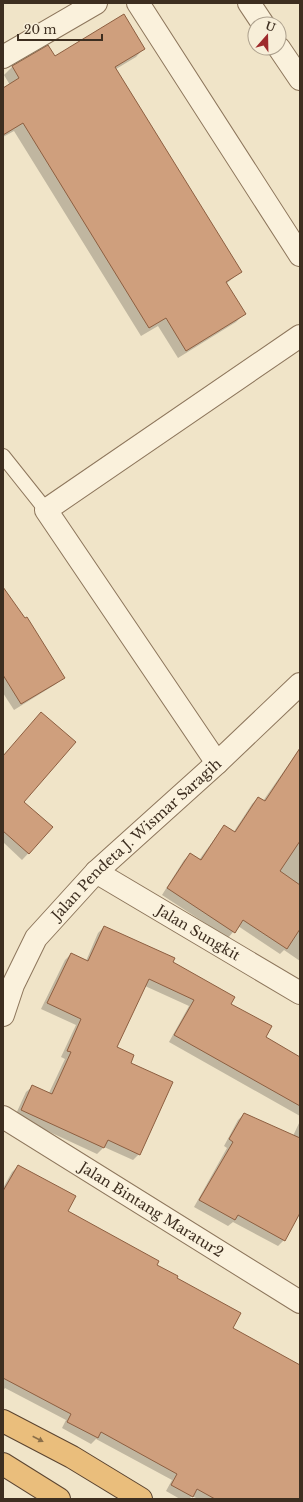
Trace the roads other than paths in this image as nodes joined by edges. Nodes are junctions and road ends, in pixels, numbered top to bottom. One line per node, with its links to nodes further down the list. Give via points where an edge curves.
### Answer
1 (96, 3): 5 (street)
2 (138, 3): 8 (street)
3 (249, 3): 4 (street)
4 (258, 16)
5 (3, 56)
6 (284, 56): 7 (street)
7 (300, 79)
8 (300, 255)
9 (300, 336): 11 (street)
10 (3, 456): 11 (lane)
11 (46, 510): 13 (street)
12 (296, 693): 13 (street, Jalan Pendeta J. Wismar Saragih)
13 (217, 763): 14 (street, Jalan Pendeta J. Wismar Saragih)
14 (96, 872): 15 (street, Jalan Sungkit); 16 (street, Jalan Pendeta J. Wismar Saragih, via 36,938 13,985)
15 (300, 993)
16 (3, 1015)
17 (3, 1117): 18 (street, Jalan Bintang Maratur2)
18 (300, 1302)
19 (3, 1421): 22 (highway, one-way to 22, via 72,1457)
20 (3, 1464): 21 (highway)
21 (59, 1499)
22 (141, 1499)

